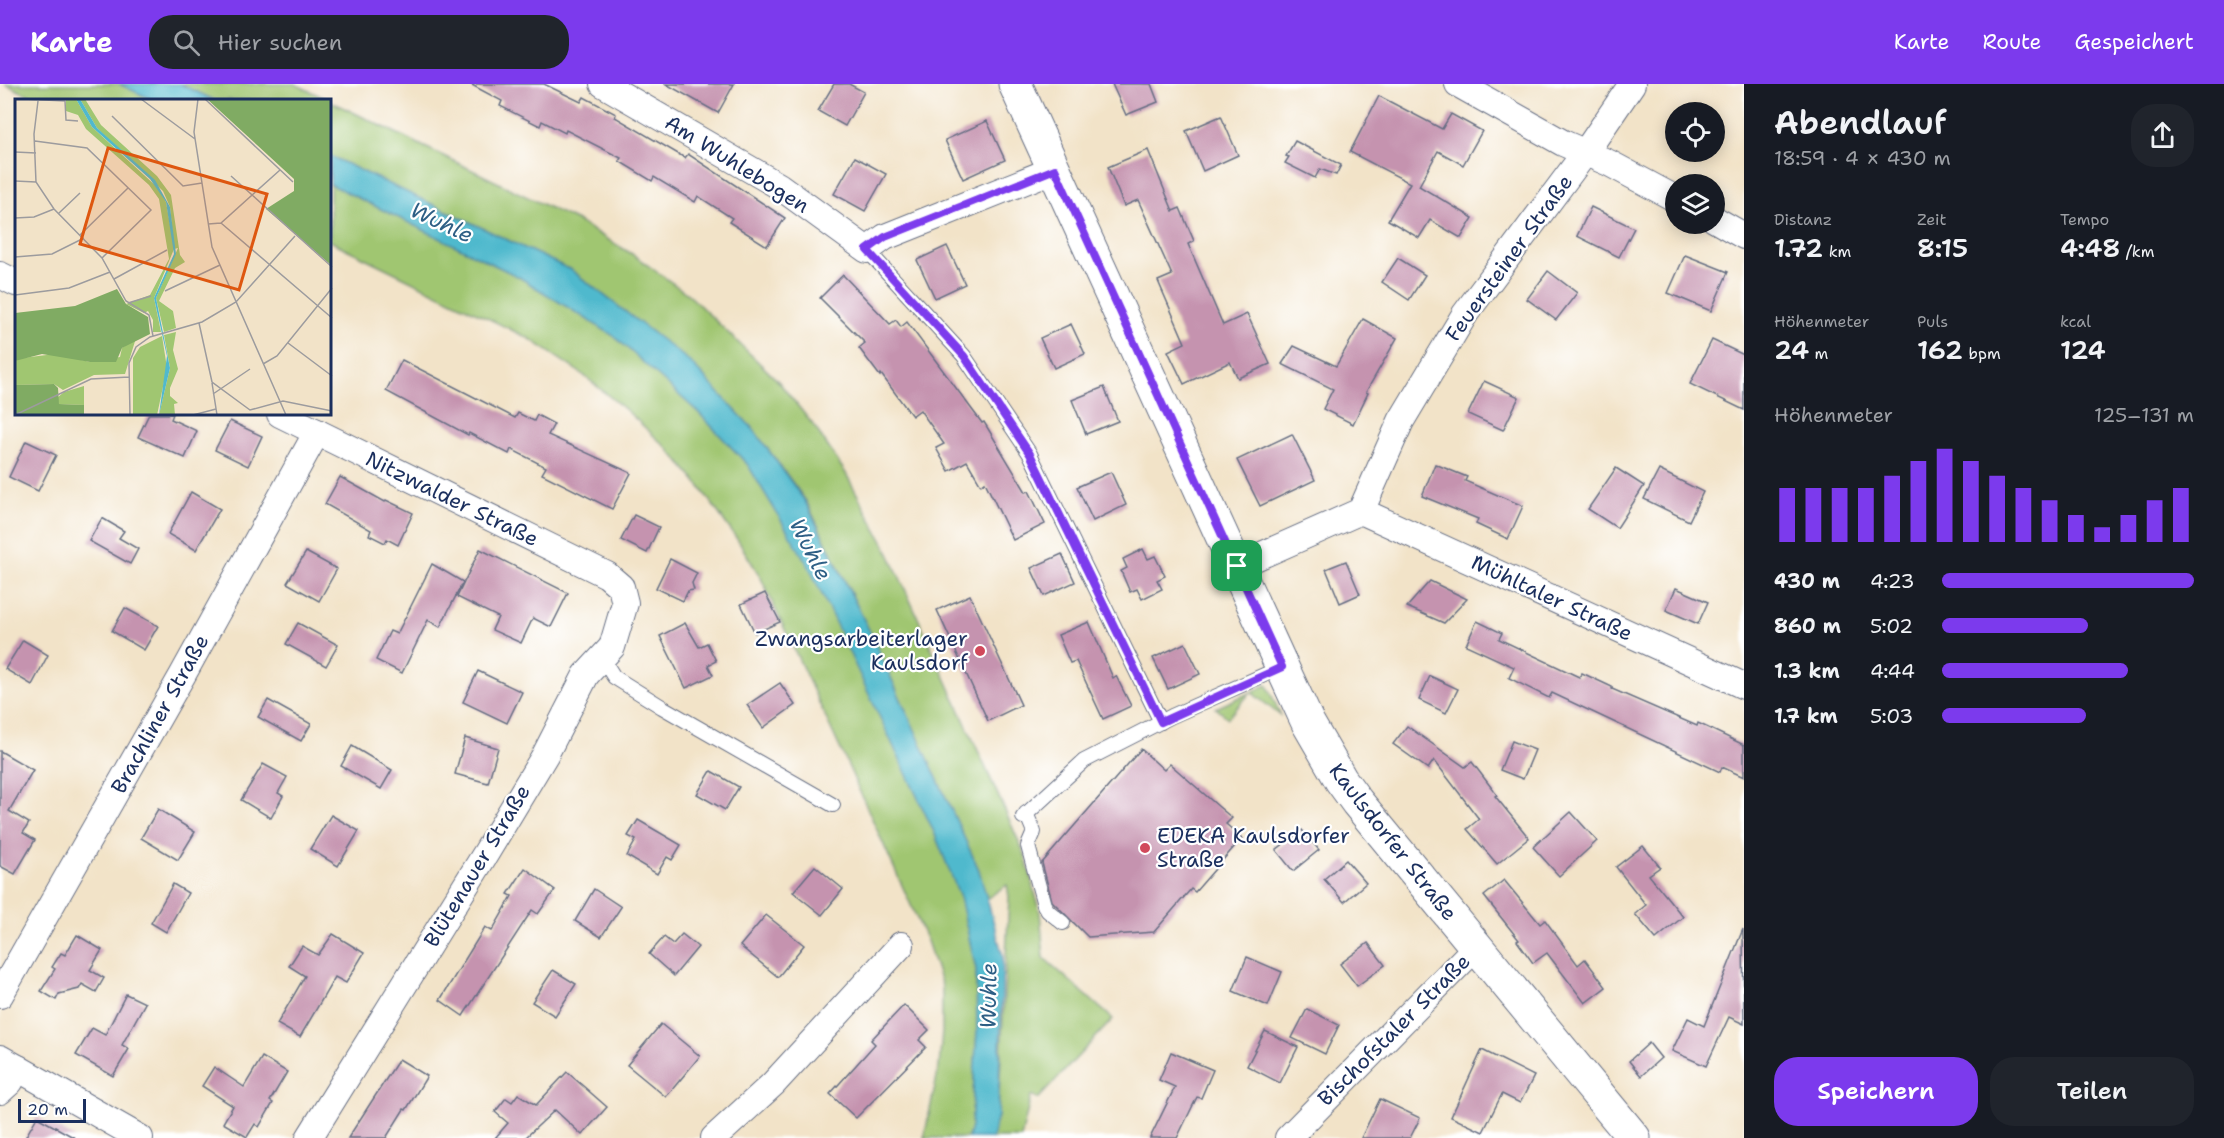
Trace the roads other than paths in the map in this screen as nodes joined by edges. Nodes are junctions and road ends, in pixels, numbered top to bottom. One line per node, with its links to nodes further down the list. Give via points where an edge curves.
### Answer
1 (603, 84): 10 (street, Am Wuhlebogen, via 779,186)
2 (1015, 84): 6 (main road, Kaulsdorfer Straße)
3 (1458, 84): 5 (street)
4 (1632, 84): 5 (street, Feuersteiner Straße)
5 (1585, 153): 7 (street); 15 (street, Feuersteiner Straße, via 1465,314 1401,421)
6 (1055, 169): 10 (street, via 885,237); 16 (main road, Kaulsdorfer Straße)
7 (1665, 193)
8 (1725, 225): 9 (street)
9 (1744, 236)
10 (867, 250): 21 (lane, Am Wuhlebogen, via 964,356 1030,454)
11 (0, 274): 12 (street)
12 (15, 282)
13 (284, 416): 14 (street, Nitzwalder Straße)
14 (317, 432): 17 (street, Nitzwalder Straße, via 607,575); 26 (street, Brachliner Straße)
15 (1361, 511): 16 (street); 20 (street, Mühltaler Straße)
16 (1237, 566): 19 (main road, Kaulsdorfer Straße)
17 (621, 587): 18 (street, Blütenauer Straße, via 625,603 621,618 612,647)
18 (602, 658): 22 (lane, via 614,676 662,707); 30 (street, Blütenauer Straße, via 586,675 545,755 492,844)
19 (1282, 667): 21 (lane); 25 (main road, Kaulsdorfer Straße, via 1341,780)
20 (1744, 686)
21 (1161, 722): 23 (lane, via 1084,761 1024,815 1034,832 1029,846 1044,905)
22 (833, 805)
23 (1063, 923)
24 (901, 945): 31 (street, via 773,1084)
25 (1476, 947): 32 (street, Bischofstaler Straße); 33 (main road, Kaulsdorfer Straße)
26 (0, 996)
27 (9, 1063): 28 (street, via 10,1082); 29 (street)
28 (0, 1091)
29 (140, 1138)
30 (309, 1138)
31 (714, 1138)
32 (1288, 1138)
33 (1634, 1138)

